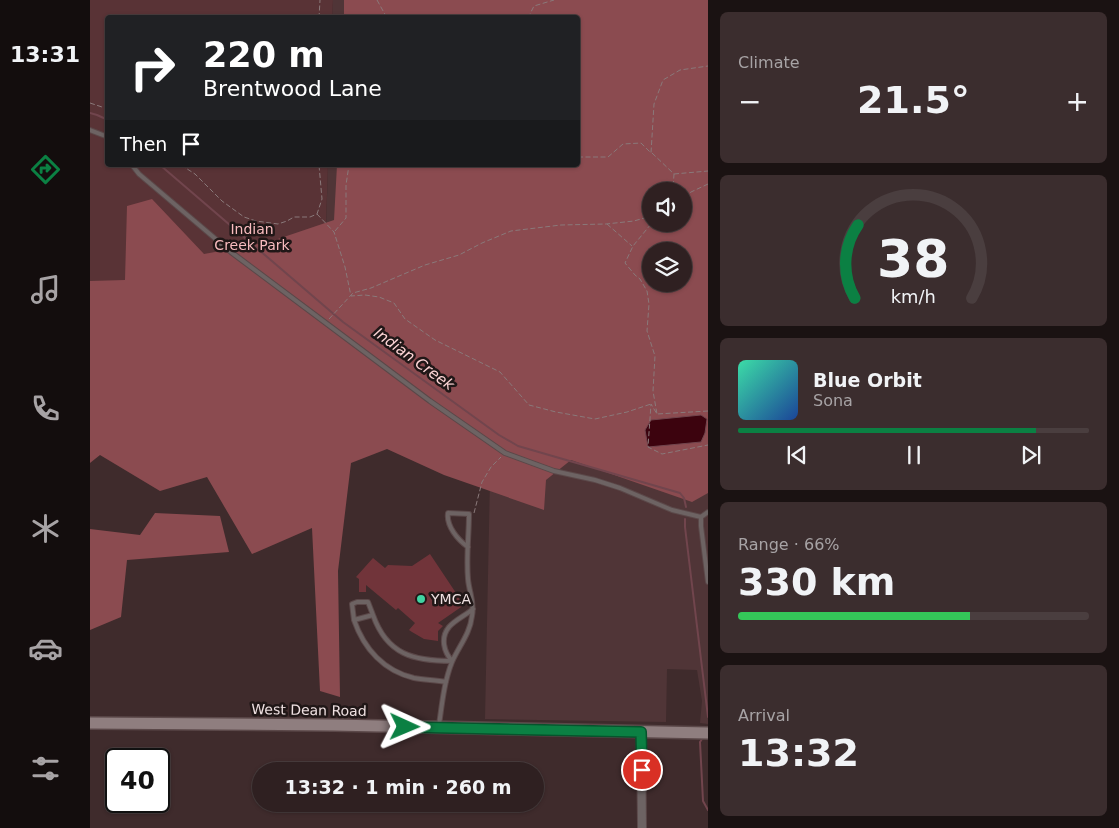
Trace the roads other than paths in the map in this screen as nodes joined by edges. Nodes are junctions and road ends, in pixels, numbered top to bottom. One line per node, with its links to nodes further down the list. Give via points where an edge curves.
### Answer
1 (90, 130): 2 (lane)
2 (105, 136)
3 (134, 167): 5 (lane, via 231,252 505,453)
4 (708, 512): 5 (lane)
5 (701, 517): 7 (lane)
6 (468, 547): 6 (lane, via 469,514 448,513 449,524); 9 (lane, via 468,580)
7 (706, 557): 8 (lane)
8 (708, 582)
9 (473, 609): 12 (lane, via 470,627); 12 (lane, via 450,626 445,634 446,654)
10 (373, 615): 11 (lane); 11 (lane, via 368,602 357,602 352,604); 12 (lane, via 384,636 400,651 421,660)
11 (354, 620): 13 (lane, via 372,654 392,669 415,678)
12 (452, 661): 13 (lane)
13 (446, 682): 15 (lane)
14 (90, 723): 15 (street, West Dean Road)
15 (439, 728): 16 (street, West Dean Road)
16 (641, 732): 17 (street, West Dean Road); 18 (street)
17 (708, 734)
18 (642, 828)

